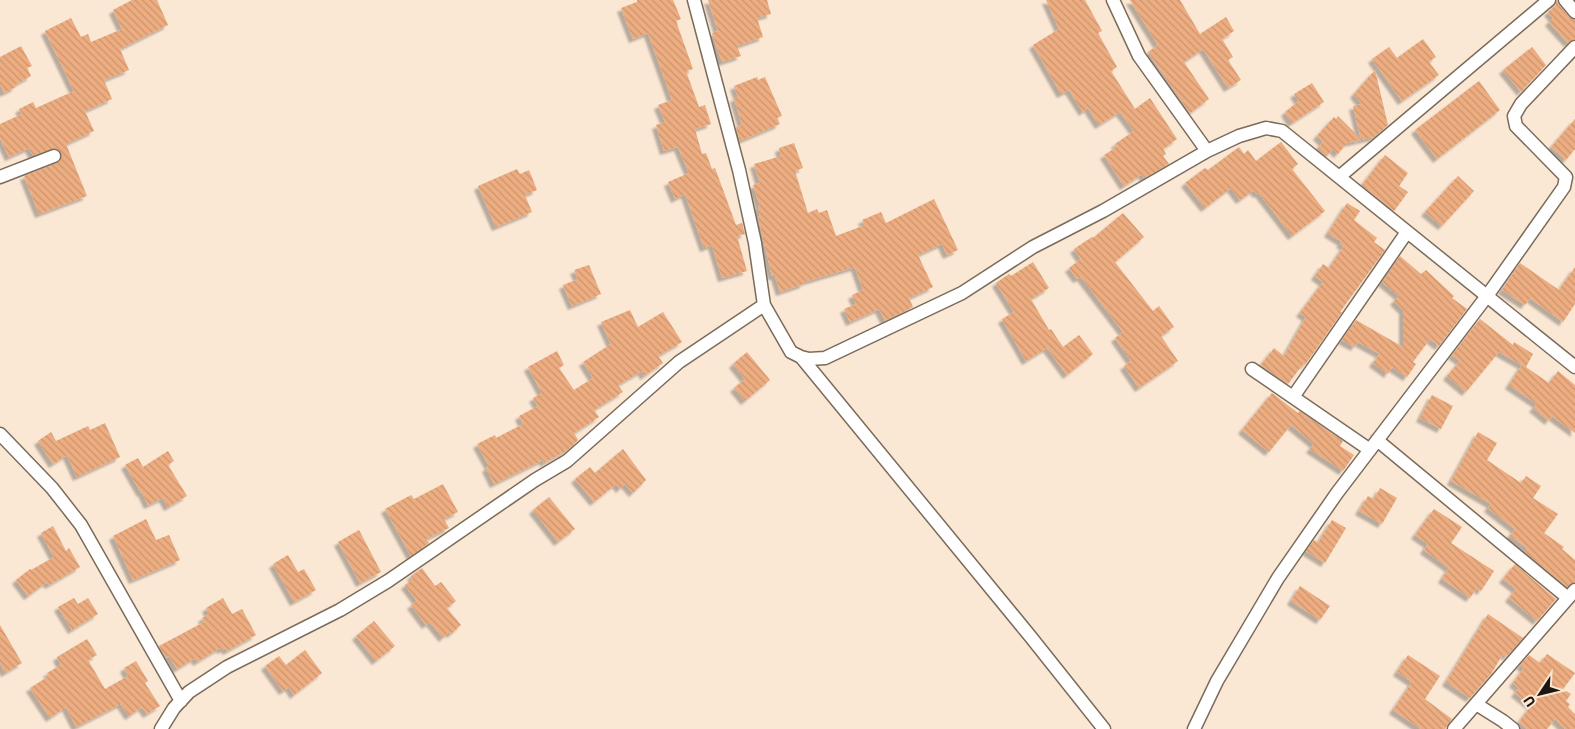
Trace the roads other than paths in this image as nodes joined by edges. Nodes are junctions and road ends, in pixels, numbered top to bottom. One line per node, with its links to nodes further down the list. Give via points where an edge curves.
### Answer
1 (694, 0): 13 (street, via 739,170)
2 (1112, 0): 7 (street, via 1139,56)
3 (1548, 0): 10 (street)
4 (1565, 0): 5 (street)
5 (1575, 12)
6 (1575, 48): 12 (street, via 1521,104 1514,116 1516,126 1566,177 1564,187)
7 (1207, 151): 10 (street, via 1266,128 1282,131); 14 (street, via 1033,247 962,292 825,358)
8 (54, 156): 9 (street)
9 (0, 177)
10 (1339, 177): 11 (street)
11 (1407, 232): 12 (street); 17 (street)
12 (1487, 296): 15 (street); 19 (street)
13 (764, 305): 14 (street, via 792,352); 21 (street, via 679,362 567,461 388,581 340,610 227,667)
14 (801, 357): 24 (street)
15 (1575, 367)
16 (1252, 369): 17 (street)
17 (1293, 397): 19 (street)
18 (0, 434): 21 (street, via 52,488 81,525)
19 (1374, 445): 20 (street); 25 (street, via 1278,578 1217,681)
20 (1571, 594): 22 (street)
21 (181, 701): 23 (street)
22 (1476, 704): 26 (street); 27 (street)
23 (161, 729)
24 (1104, 729)
25 (1194, 729)
26 (1454, 729)
27 (1513, 729)

